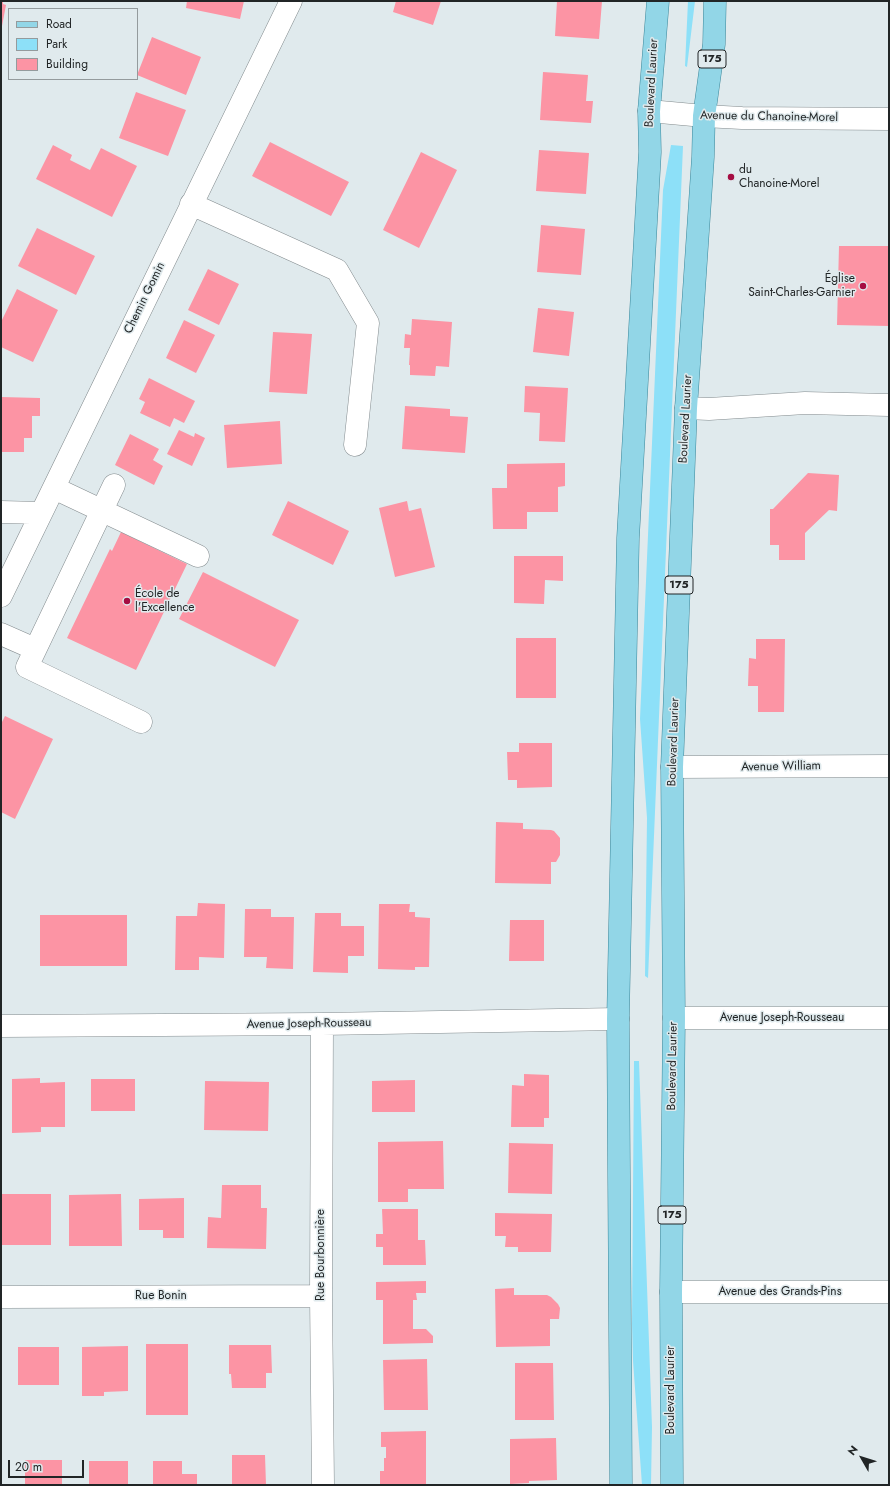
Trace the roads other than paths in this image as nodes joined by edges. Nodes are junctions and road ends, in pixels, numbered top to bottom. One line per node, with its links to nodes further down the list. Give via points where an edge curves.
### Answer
1 (291, 1): 7 (street, Chemin Gomin)
2 (658, 1): 4 (main road, Boulevard Laurier)
3 (716, 1): 5 (main road, Boulevard Laurier / 175, via 714,44)
4 (649, 111): 5 (street, Avenue du Chanoine-Morel); 25 (main road, Boulevard Laurier, via 650,152 628,538)
5 (704, 116): 6 (street, Avenue du Chanoine-Morel); 9 (main road, Boulevard Laurier / 175)
6 (889, 119)
7 (191, 204): 10 (street, via 337,270 368,324); 12 (street, Chemin Gomin)
8 (889, 405): 9 (street, via 805,404)
9 (686, 408): 22 (main road, Boulevard Laurier / 175)
10 (355, 445)
11 (114, 485): 13 (street)
12 (54, 488): 13 (street); 15 (street, Chemin Gomin)
13 (102, 511): 16 (street); 19 (street)
14 (1, 512): 15 (street)
15 (41, 513): 17 (street, Chemin Gomin)
16 (198, 556)
17 (1, 596)
18 (1, 634): 19 (street)
19 (35, 649): 20 (street, via 27,667)
20 (142, 722)
21 (889, 766): 22 (street, Avenue William)
22 (672, 767): 23 (main road, Boulevard Laurier / 175)
23 (674, 1018): 24 (street, Avenue Joseph-Rousseau); 28 (main road, Boulevard Laurier / 175)
24 (889, 1018)
25 (618, 1019): 26 (street, Avenue Joseph-Rousseau); 33 (main road, Boulevard Laurier)
26 (322, 1024): 27 (street, Avenue Joseph-Rousseau); 30 (street, Rue Bourbonnière)
27 (1, 1026)
28 (671, 1292): 29 (street, Avenue des Grands-Pins); 34 (main road, Boulevard Laurier / 175)
29 (889, 1292)
30 (321, 1296): 31 (street, Rue Bonin); 32 (street, Rue Bourbonnière)
31 (1, 1297)
32 (323, 1485)
33 (621, 1485)
34 (672, 1485)

